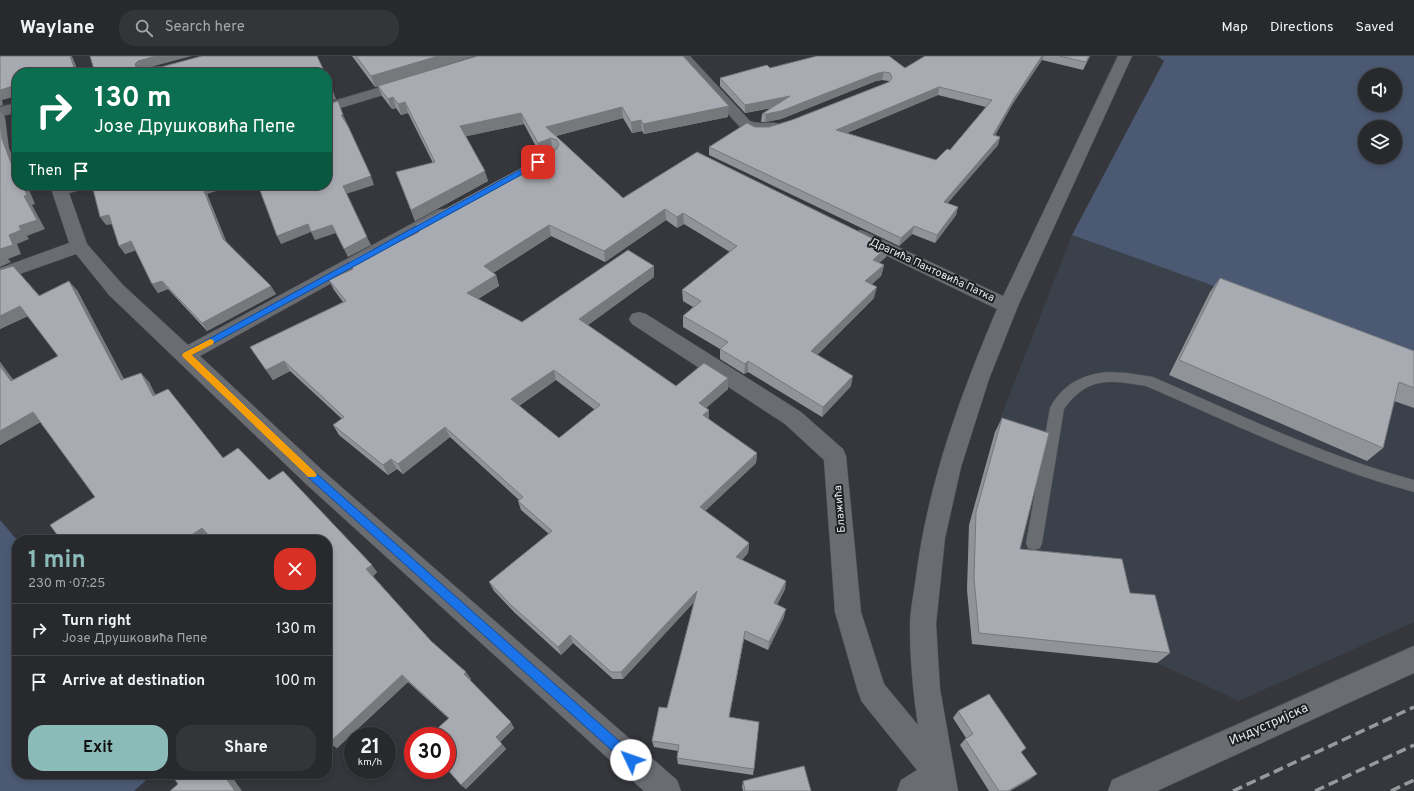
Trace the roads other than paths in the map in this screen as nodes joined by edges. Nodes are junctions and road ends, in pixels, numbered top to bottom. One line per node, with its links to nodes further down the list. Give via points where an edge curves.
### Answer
1 (682, 56): 7 (street, via 745,124 755,128 768,128)
2 (1125, 56): 13 (street)
3 (418, 80): 4 (street)
4 (332, 106)
5 (12, 108): 6 (street)
6 (0, 112)
7 (786, 123)
8 (67, 190): 11 (street)
9 (455, 208): 15 (street)
10 (848, 230): 13 (street, Драгића Пантовића Патка)
11 (79, 246): 12 (street); 15 (street, via 116,290)
12 (0, 275)
13 (1008, 306): 19 (street, via 978,378 950,468 934,538 923,624 926,689)
14 (639, 318): 19 (street, Блажића, via 793,418 835,456 848,612 872,692)
15 (186, 355): 20 (street, via 314,477)
16 (1414, 486): 17 (lane, via 1334,461 1148,381 1101,377 1084,382 1069,392 1057,408)
17 (1034, 543)
18 (1414, 659): 22 (street, Индустријска)
19 (941, 783): 21 (street)
20 (666, 791)
21 (912, 791)
22 (1123, 791)

